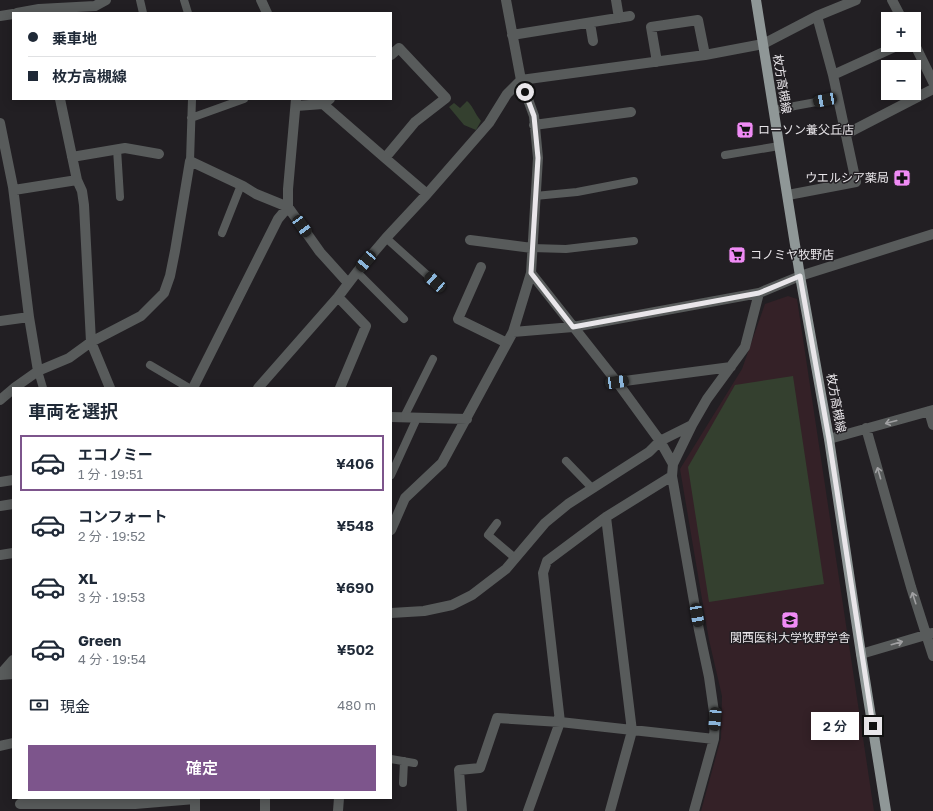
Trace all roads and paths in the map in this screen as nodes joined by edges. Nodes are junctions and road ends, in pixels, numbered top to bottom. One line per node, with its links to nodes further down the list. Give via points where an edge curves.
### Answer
1 (106, 0): 10 (street, via 95,6)
2 (140, 0): 12 (lane)
3 (184, 0): 13 (lane)
4 (261, 0): 14 (street)
5 (506, 0): 22 (street)
6 (616, 0): 20 (street)
7 (756, 0): 24 (main road, 枚方高槻線)
8 (856, 0): 19 (street)
9 (892, 0): 15 (street)
10 (39, 7): 11 (street)
11 (21, 12)
12 (143, 12)
13 (188, 12)
14 (267, 12)
15 (898, 12)
16 (12, 14): 17 (street)
17 (0, 16)
18 (630, 16): 20 (street)
19 (817, 16): 24 (street); 30 (street)
20 (619, 18): 21 (street)
21 (590, 23): 22 (street); 23 (street)
22 (512, 35): 31 (street)
23 (594, 41)
24 (763, 44): 28 (street); 40 (main road, 枚方高槻線)
25 (884, 52): 30 (street)
26 (918, 52): 32 (street)
27 (392, 54): 51 (street, via 399,48 446,98 415,122)
28 (705, 55): 29 (street); 29 (street, via 698,20 651,27)
29 (656, 62): 31 (street)
30 (833, 75): 34 (street)
31 (521, 80): 44 (street, via 534,116); 57 (street, via 507,94 489,123)
32 (933, 82)
33 (933, 89): 45 (street)
34 (838, 98): 40 (lane); 45 (street)
35 (60, 100): 50 (street)
36 (192, 100): 42 (lane)
37 (241, 100): 42 (lane)
38 (326, 101): 39 (street); 51 (street)
39 (296, 102): 61 (street)
40 (773, 110): 46 (main road, 枚方高槻線)
41 (632, 112): 44 (street)
42 (192, 118): 52 (lane)
43 (0, 124): 56 (street)
44 (534, 125): 59 (street, via 538,158)
45 (846, 134): 58 (street, via 856,182)
46 (779, 146): 49 (lane); 58 (main road, 枚方高槻線)
47 (117, 149): 48 (street); 50 (street); 60 (lane)
48 (159, 154)
49 (725, 155)
50 (72, 157): 53 (street)
51 (385, 158): 57 (street)
52 (190, 161): 55 (street); 81 (street, via 175,251 164,293 141,316)
53 (77, 180): 56 (street); 81 (street, via 84,205)
54 (634, 181): 59 (lane, via 577,192)
55 (241, 185): 61 (street); 62 (lane)
56 (14, 190): 76 (street)
57 (427, 194): 64 (street)
58 (788, 195): 71 (main road, 枚方高槻線)
59 (536, 196): 67 (street)
60 (120, 197)
61 (288, 207): 73 (street, via 320,252); 92 (street, via 278,220)
62 (222, 233)
63 (933, 234): 71 (street)
64 (386, 238): 69 (street); 72 (lane)
65 (470, 240): 67 (street)
66 (634, 241): 67 (lane, via 566,249)
67 (532, 248): 70 (street)
68 (481, 267): 82 (street, via 458,319)
69 (356, 272): 73 (street); 77 (lane)
70 (531, 273): 79 (street); 80 (street)
71 (800, 276): 74 (street); 105 (main road, 枚方高槻線)
72 (435, 282)
73 (348, 283): 75 (street)
74 (759, 293): 79 (street); 85 (street, via 745,348)
75 (338, 297): 93 (street); 94 (street, via 366,326)
76 (29, 317): 78 (street); 86 (street)
77 (404, 319)
78 (0, 321)
79 (573, 327): 80 (street); 87 (street)
80 (513, 332): 82 (street)
81 (91, 342): 86 (street, via 70,358); 90 (street)
82 (507, 343): 101 (street)
83 (433, 359): 99 (lane)
84 (150, 365): 91 (lane)
85 (731, 367): 87 (street); 102 (street, via 707,399)
86 (38, 371): 88 (street); 89 (lane)
87 (617, 382): 106 (street)
88 (17, 387)
89 (43, 387)
90 (110, 387)
91 (187, 387)
92 (194, 387)
93 (259, 387)
94 (340, 387)
95 (12, 391): 96 (street)
96 (0, 400)
97 (931, 411): 103 (street); 104 (street, one-way to 104)
98 (392, 417): 99 (street)
99 (404, 417): 100 (street)
100 (417, 418): 101 (street); 109 (lane)
101 (467, 419): 118 (street, via 442,463 405,498)
102 (692, 425): 106 (street); 108 (street)
103 (933, 425)
104 (866, 428): 105 (street); 123 (street, one-way to 104, via 911,587)
105 (829, 439): 124 (main road, 枚方高槻線)
106 (660, 441): 108 (street); 113 (street, via 649,452)
107 (566, 461): 113 (lane)
108 (673, 464): 110 (street)
109 (392, 473)
110 (672, 476): 116 (street); 130 (street, via 710,684 715,719)
111 (12, 480): 112 (street)
112 (0, 482)
113 (592, 488): 121 (street, via 544,524)
114 (12, 504): 115 (street)
115 (0, 506)
116 (606, 517): 128 (street, via 547,561 543,572); 129 (street)
117 (497, 523): 121 (lane, via 488,535)
118 (392, 528)
119 (12, 553): 120 (street)
120 (0, 555)
121 (515, 558): 122 (street, via 506,570 472,595 452,605 424,611)
122 (392, 613)
123 (930, 634): 124 (street, one-way to 123); 125 (street)
124 (861, 654): 149 (main road, 枚方高槻線)
125 (933, 656)
126 (12, 661): 127 (street, via 0,675)
127 (12, 674)
128 (560, 722): 129 (street); 145 (street, via 497,718 480,768 460,770); 146 (street)
129 (632, 731): 130 (street); 147 (street)
130 (714, 739): 148 (street)
131 (12, 743): 132 (street)
132 (0, 746)
133 (392, 759): 134 (lane)
134 (404, 761): 135 (lane); 136 (lane)
135 (414, 763)
136 (402, 783)
137 (265, 799): 143 (street)
138 (339, 799): 144 (street)
139 (20, 804): 140 (street)
140 (72, 804): 141 (street)
141 (135, 804): 142 (street, via 195,799)
142 (195, 811)
143 (265, 811)
144 (338, 811)
145 (462, 811)
146 (528, 811)
147 (610, 811)
148 (694, 811)
149 (886, 811)

